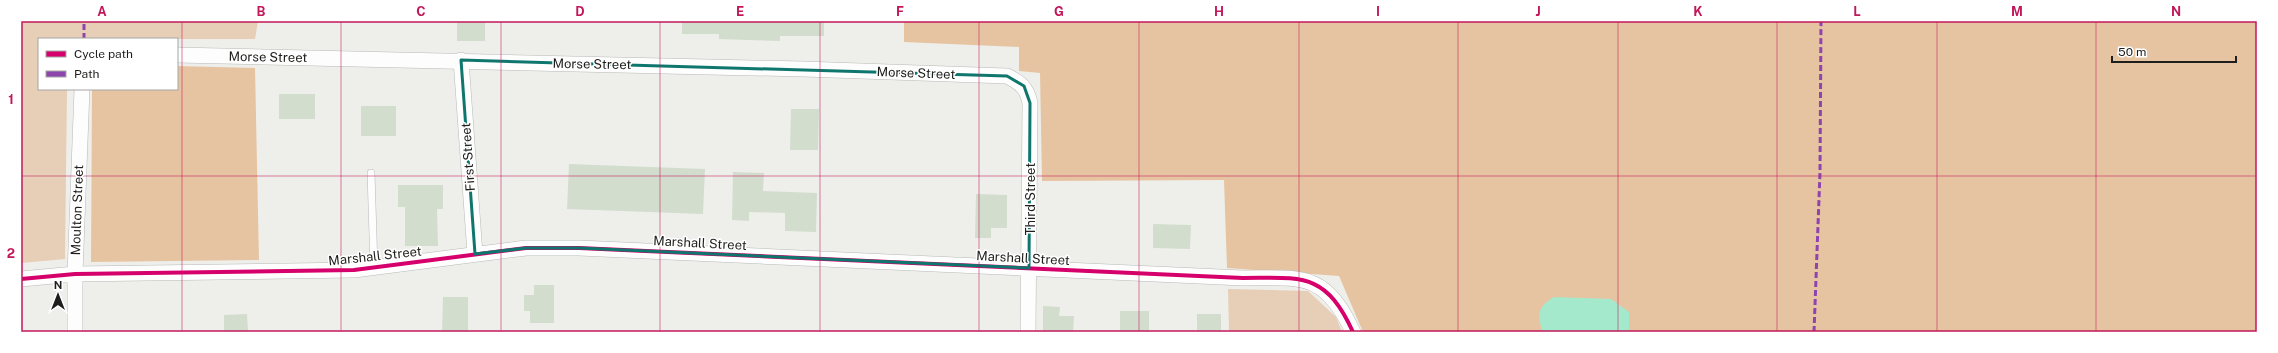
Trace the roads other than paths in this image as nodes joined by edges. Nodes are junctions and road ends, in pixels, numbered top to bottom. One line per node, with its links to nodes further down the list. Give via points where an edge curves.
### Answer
1 (178, 55): 2 (street, Morse Street)
2 (461, 60): 3 (street, Morse Street); 6 (street, First Street)
3 (1007, 76): 8 (street, Third Street, via 1024,86 1030,103)
4 (82, 90): 9 (street, Moulton Street)
5 (371, 173): 7 (lane)
6 (475, 254): 7 (street, Marshall Street); 8 (street, Marshall Street, via 526,248 579,248)
7 (374, 268): 9 (street, Marshall Street)
8 (1029, 268): 12 (street, Third Street); 13 (street, Marshall Street, via 1242,278 1299,278 1312,282 1334,300)
9 (75, 274): 10 (street, Marshall Street); 11 (street, Moulton Street)
10 (21, 279)
11 (75, 332)
12 (1028, 332)
13 (1353, 332)

